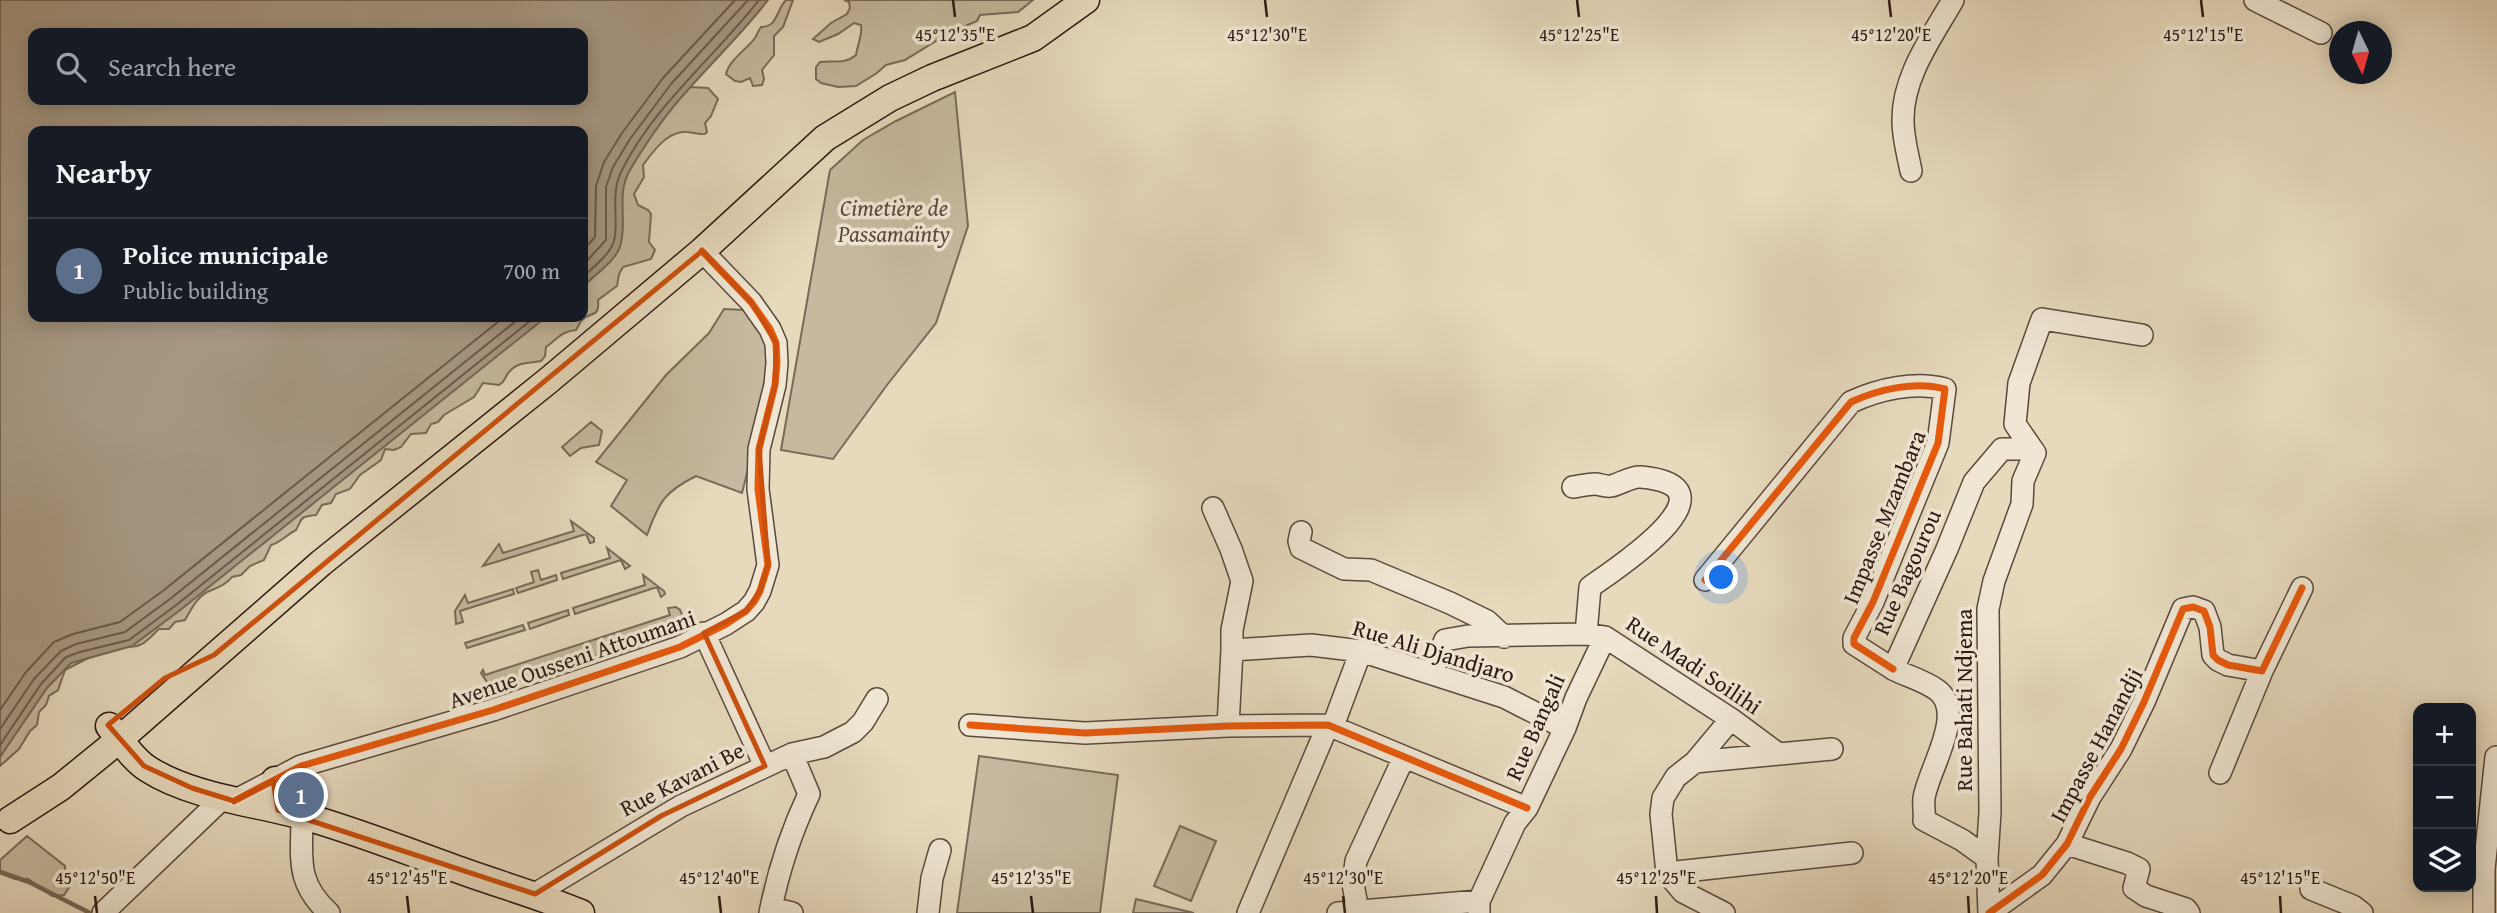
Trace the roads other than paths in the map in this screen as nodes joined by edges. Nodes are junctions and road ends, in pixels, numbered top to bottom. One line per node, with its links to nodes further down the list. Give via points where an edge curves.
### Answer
1 (1953, 0): 5 (street, via 1917,62 1906,92 1903,122)
2 (2255, 0): 4 (street)
3 (1080, 3): 6 (main road, via 1024,43 921,83 838,128)
4 (2321, 33)
5 (1911, 171)
6 (702, 251): 14 (street, Avenue Ousseni Attoumani, via 759,311 776,343 777,363 759,449 758,489 768,565 761,592 746,611); 28 (main road, via 214,655 165,678)
7 (2142, 335): 8 (street, via 2042,319 2018,383 2015,424)
8 (2035, 453): 19 (street, Rue Bagourou, via 2002,449 1973,482); 45 (street, Rue Bahati Ndjema, via 1988,610)
9 (1573, 487): 16 (street, via 1609,486 1638,477 1680,492 1680,506 1650,543 1590,587)
10 (1213, 508): 17 (street, via 1242,581)
11 (1301, 532): 15 (street, via 1301,548 1344,569 1371,570 1450,603 1487,621)
12 (1705, 580): 19 (street, Impasse Mzambara, via 1852,402 1897,388 1945,389 1938,443 1854,638 1854,644)
13 (2302, 588): 20 (street)
14 (704, 634): 35 (street, Rue Kavani Be); 37 (street, Avenue Ousseni Attoumani, via 680,647 507,705 301,766)
15 (1504, 636): 16 (street); 21 (street, via 1445,640)
16 (1596, 636): 23 (street, Rue Madi Soilihi); 27 (street, Rue Bangali)
17 (1232, 650): 18 (street, Rue Ali Djandjaro, via 1311,645); 26 (street)
18 (1361, 651): 21 (street, Rue Ali Djandjaro); 25 (street, via 1334,723)
19 (1893, 669): 45 (street, Rue Bagourou, via 1938,691 1946,701 1948,727 1924,799 1924,820)
20 (2262, 671): 36 (street); 42 (street, Impasse Hanandji, via 2218,660 2204,611 2183,609 2121,749)
21 (1432, 673): 27 (street, Rue Ali Djandjaro, via 1504,697)
22 (877, 699): 31 (street, via 853,732 824,747)
23 (1731, 719): 30 (street, Rue Madi Soilihi); 34 (street)
24 (970, 725): 26 (street, via 1085,733)
25 (1328, 725): 26 (street); 32 (street); 57 (street)
26 (1228, 726)
27 (1566, 728): 39 (street, Rue Bangali)
28 (114, 732): 38 (main road, via 149,770); 41 (main road, via 61,787)
29 (1832, 749): 30 (street)
30 (1777, 753): 34 (street)
31 (792, 754): 35 (street); 50 (street, via 809,794)
32 (1404, 757): 39 (street); 51 (street, via 1356,861)
33 (2496, 757): 62 (street)
34 (1695, 762): 46 (street, via 1676,777 1663,798)
35 (765, 765): 48 (street, Rue Kavani Be, via 661,816)
36 (2220, 773)
37 (275, 780): 38 (street, Avenue Ousseni Attoumani); 40 (main road, via 274,790)
38 (229, 799): 40 (main road); 52 (street, Avenue Ousseni Attoumani)
39 (1527, 808): 49 (street, Rue Bangali, via 1515,824)
40 (290, 813): 48 (main road); 53 (street, via 304,878 315,900)
41 (5, 826)
42 (2067, 844): 59 (street, Impasse Hanandji, via 2042,875); 60 (street, via 2139,869 2134,888)
43 (940, 849): 56 (street)
44 (1852, 853): 46 (street)
45 (1987, 858): 59 (street, Rue Bahati Ndjema)
46 (1667, 873): 58 (street, via 1683,892)
47 (2312, 889): 61 (street)
48 (535, 894): 54 (main road)
49 (1479, 907): 51 (street)
50 (770, 910): 55 (street)
51 (1348, 912)
52 (103, 913)
53 (329, 913)
54 (581, 913)
55 (792, 913)
56 (928, 913)
57 (1248, 913)
58 (1724, 913)
59 (1989, 913)
60 (2189, 913)
61 (2362, 913)
62 (2484, 913)

